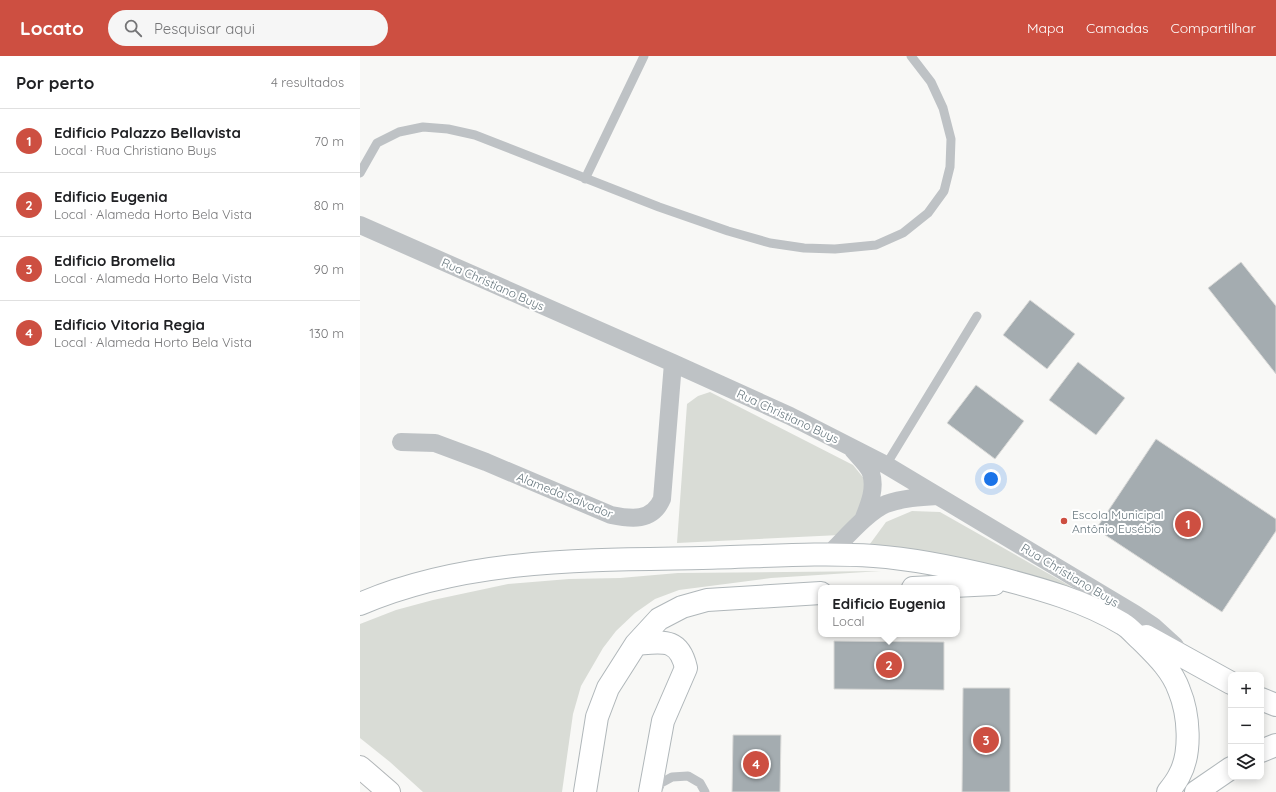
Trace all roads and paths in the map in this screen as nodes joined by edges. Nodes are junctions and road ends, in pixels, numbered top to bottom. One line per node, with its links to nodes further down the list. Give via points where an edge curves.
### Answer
1 (644, 56): 4 (lane)
2 (910, 56): 4 (lane, via 931,82 943,108 951,139 950,167 944,191 928,213 903,233 876,245 835,249 770,243 728,231)
3 (360, 173): 4 (lane, via 377,143 399,132 423,127 475,135)
4 (585, 179)
5 (360, 225): 7 (street, Rua Christiano Buys)
6 (977, 316): 10 (lane)
7 (673, 363): 8 (street, Alameda Salvador, via 662,499 659,507 640,517 628,518 611,514 435,443); 9 (street, Rua Christiano Buys)
8 (400, 442)
9 (847, 444): 10 (street, Rua Christiano Buys); 12 (street, via 864,462 870,473 871,500)
10 (886, 465): 11 (street, Rua Christiano Buys)
11 (938, 496): 12 (street, via 912,498 884,505); 20 (street, Rua Christiano Buys, via 1135,614 1153,626)
12 (863, 520): 13 (street)
13 (828, 555): 14 (main road, via 910,560); 17 (main road, via 558,562 497,567 430,580)
14 (1017, 583): 15 (main road); 18 (main road, via 1089,607)
15 (960, 586)
16 (818, 593): 19 (main road, via 708,600 682,606 659,619)
17 (360, 604)
18 (1125, 625): 20 (main road); 33 (main road, via 1163,662 1177,682 1184,703 1187,729 1185,759 1180,776)
19 (636, 644): 29 (main road, via 608,688 597,717); 30 (main road, via 669,643 679,650 686,668 663,721)
20 (1189, 658): 21 (main road)
21 (1228, 681)
22 (1264, 700): 23 (main road)
23 (1276, 705)
24 (1276, 744): 25 (main road)
25 (1264, 750)
26 (360, 767): 28 (main road)
27 (1228, 770): 34 (main road)
28 (389, 792)
29 (585, 792)
30 (650, 792)
31 (657, 792): 32 (lane, via 661,783 672,777 688,776 700,783)
32 (705, 792)
33 (1168, 792)
34 (1196, 792)

